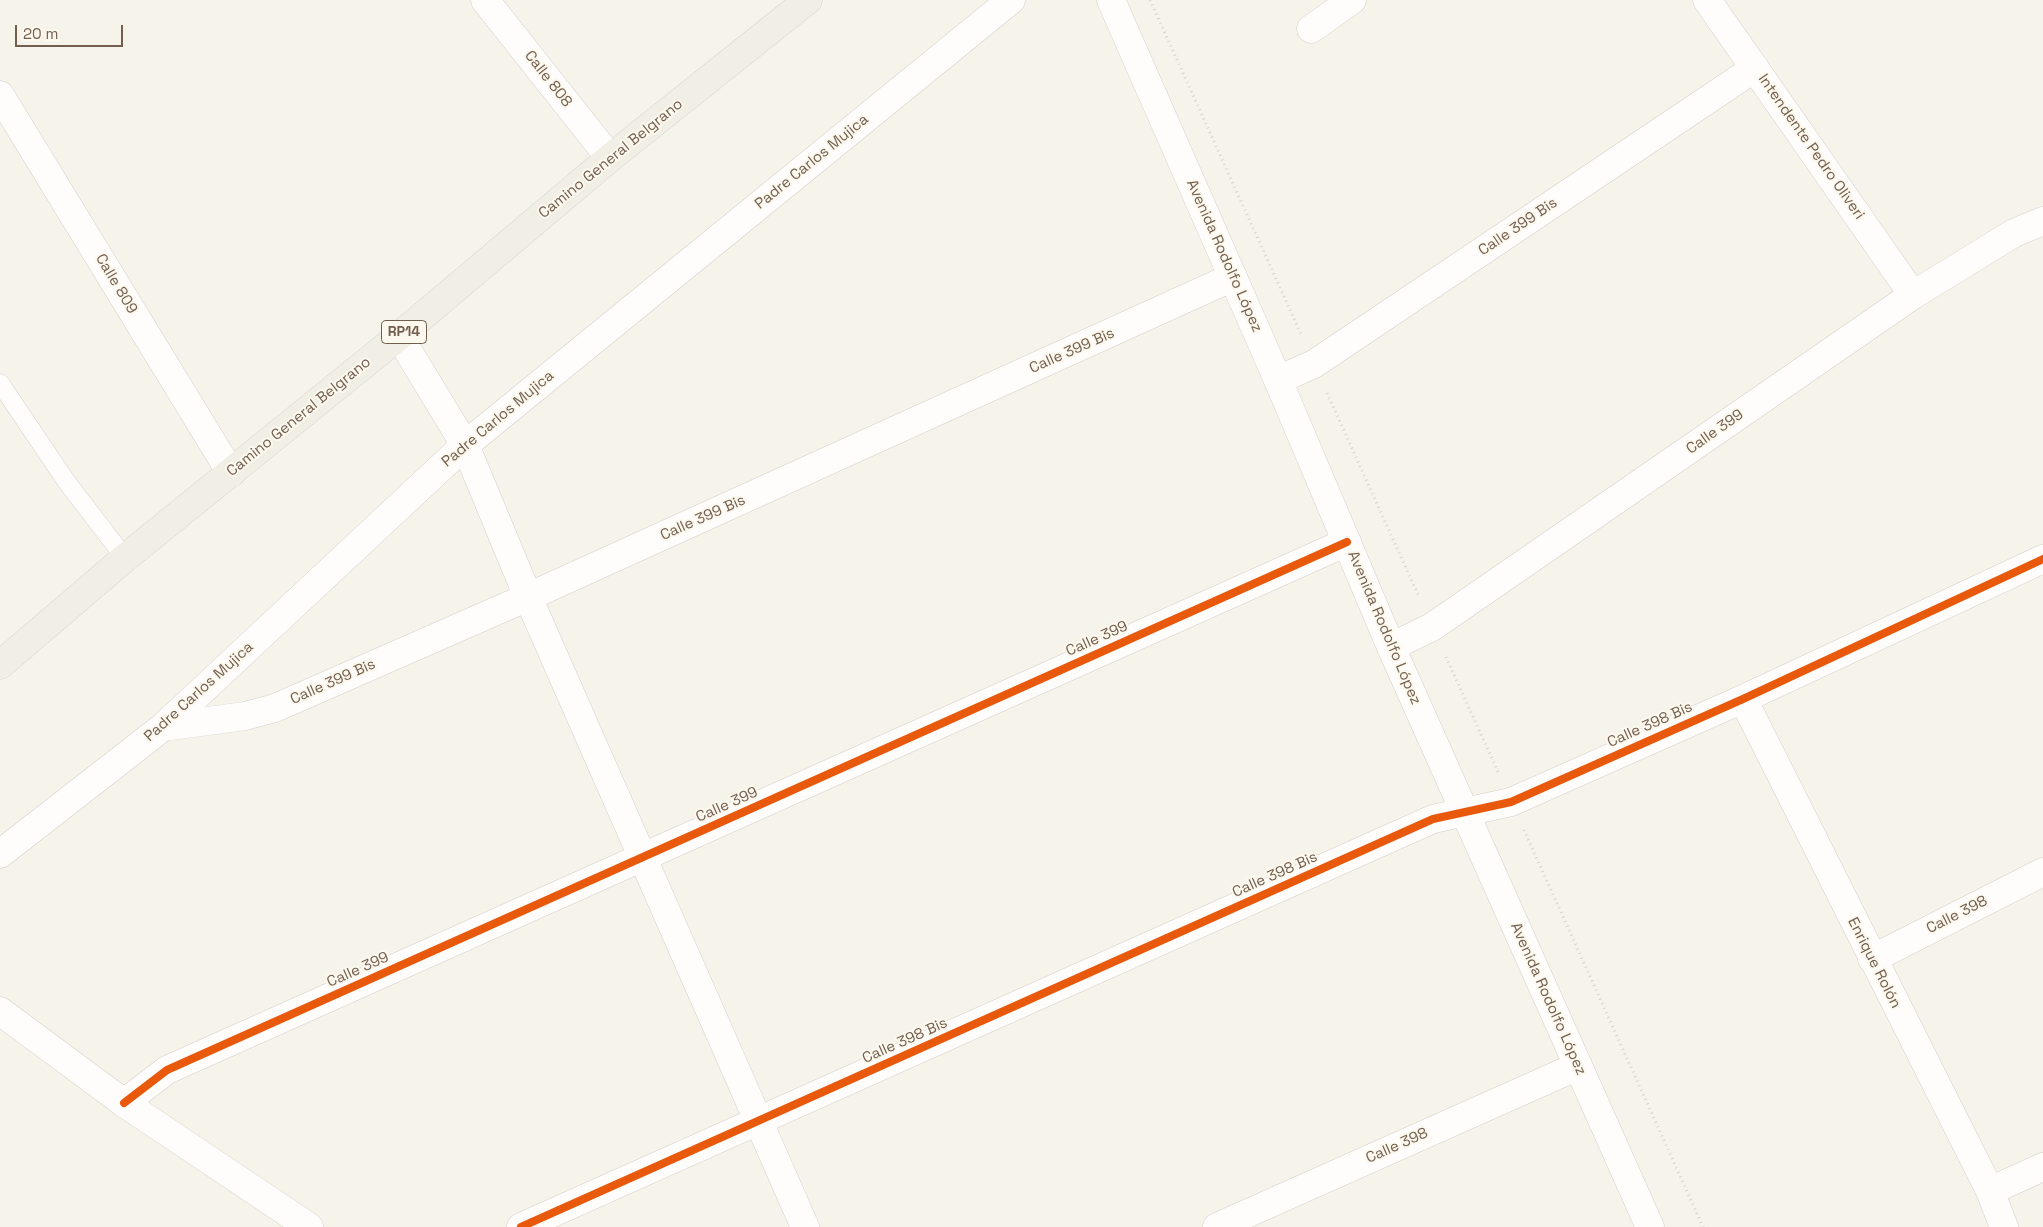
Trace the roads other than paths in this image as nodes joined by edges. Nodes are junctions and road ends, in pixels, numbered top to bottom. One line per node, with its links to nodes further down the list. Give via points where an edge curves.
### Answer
1 (485, 0): 10 (street, Calle 808)
2 (808, 0): 10 (main road, Camino General Belgrano / RP14)
3 (1011, 0): 17 (street, Padre Carlos Mujica)
4 (1110, 0): 12 (street, Avenida Rodolfo López)
5 (1352, 0): 7 (street)
6 (1707, 0): 8 (street, Intendente Pedro Oliveri)
7 (1311, 29)
8 (1755, 68): 13 (street, Intendente Pedro Oliveri); 15 (street, Calle 399 Bis, via 1314,364)
9 (0, 95): 18 (street, Calle 809)
10 (610, 158): 14 (main road, Camino General Belgrano / RP14)
11 (2043, 221): 13 (street, Calle 399, via 2014,233)
12 (1233, 277): 15 (street, Avenida Rodolfo López); 22 (street, Calle 399 Bis)
13 (1914, 295): 23 (street, Calle 399, via 1432,627)
14 (400, 336): 17 (street); 18 (main road, Camino General Belgrano / RP14)
15 (1278, 380): 19 (street, Avenida Rodolfo López)
16 (0, 383): 20 (lane, via 66,481)
17 (465, 445): 22 (street); 26 (street, Padre Carlos Mujica)
18 (231, 473): 20 (main road, Camino General Belgrano / RP14)
19 (1347, 542): 23 (street, Avenida Rodolfo López); 29 (street, Calle 399)
20 (126, 558): 24 (main road, Camino General Belgrano / RP14)
21 (2043, 560): 25 (street, Calle 398 Bis)
22 (528, 598): 26 (street, Calle 399 Bis, via 275,708 245,716); 29 (street)
23 (1391, 648): 27 (street, Avenida Rodolfo López)
24 (0, 664)
25 (1743, 699): 27 (street, Calle 398 Bis, via 1505,804); 31 (street, Enrique Rolón)
26 (163, 727): 28 (street, Padre Carlos Mujica)
27 (1465, 813): 33 (street, Avenida Rodolfo López); 35 (street, Calle 398 Bis, via 1433,819)
28 (0, 854)
29 (644, 858): 34 (street, Calle 399, via 168,1070); 35 (street)
30 (2043, 872): 31 (street, Calle 398)
31 (1872, 959): 37 (street, Enrique Rolón)
32 (0, 1010): 34 (street)
33 (1578, 1066): 41 (street, Calle 398); 42 (street, Avenida Rodolfo López)
34 (124, 1103): 38 (street)
35 (758, 1122): 39 (street, Calle 398 Bis); 40 (street)
36 (2043, 1167): 37 (street)
37 (1990, 1191): 43 (street, Enrique Rolón)
38 (309, 1227)
39 (521, 1227)
40 (806, 1227)
41 (1217, 1227)
42 (1650, 1227)
43 (2004, 1227)

